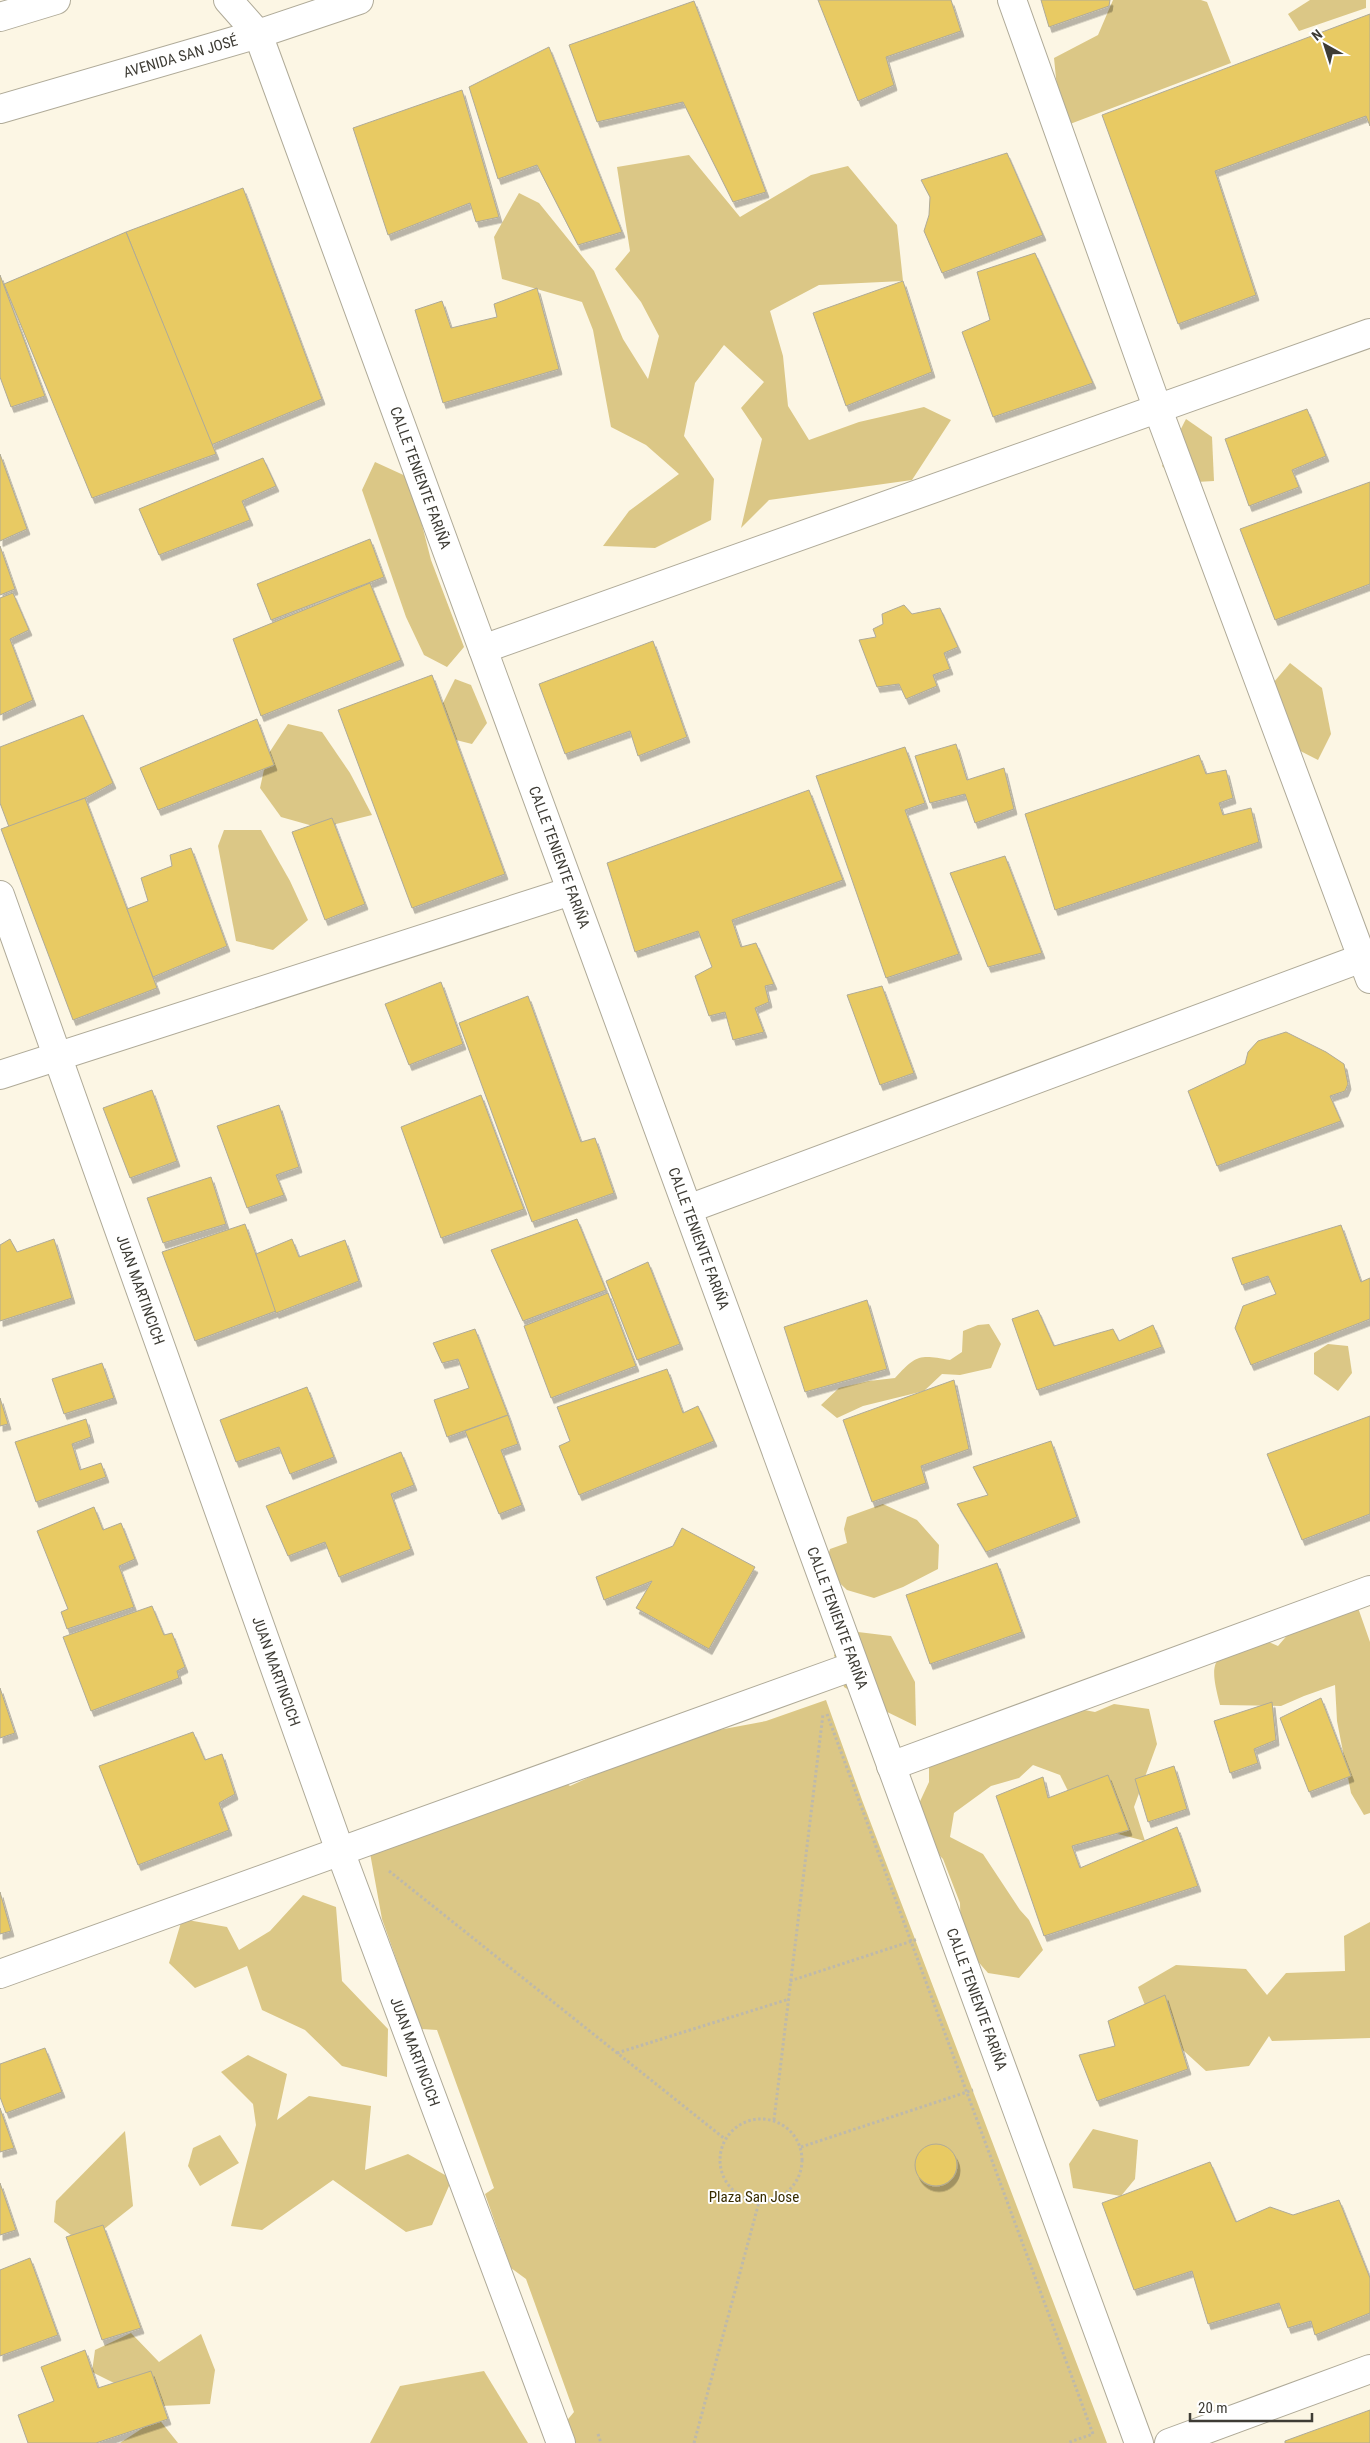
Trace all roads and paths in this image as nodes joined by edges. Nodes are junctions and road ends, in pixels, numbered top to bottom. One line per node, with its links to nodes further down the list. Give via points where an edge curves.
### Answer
1 (56, 0): 5 (street)
2 (228, 0): 6 (street)
3 (359, 0): 6 (street, AVENIDA SAN JOSÉ)
4 (1012, 0): 9 (street)
5 (0, 18)
6 (258, 34): 7 (street, AVENIDA SAN JOSÉ); 10 (street, CALLE TENIENTE FARIÑA)
7 (0, 109)
8 (1370, 333): 9 (street)
9 (1157, 407): 10 (street); 13 (street)
10 (483, 649): 11 (street, CALLE TENIENTE FARIÑA)
11 (572, 891): 14 (street); 16 (street, CALLE TENIENTE FARIÑA)
12 (0, 895): 14 (street, JUAN MARTINCICH)
13 (1367, 964): 16 (street)
14 (58, 1056): 15 (street); 20 (street, JUAN MARTINCICH)
15 (0, 1075)
16 (688, 1209): 18 (street, CALLE TENIENTE FARIÑA)
17 (1370, 1590): 19 (street)
18 (854, 1666): 19 (street, CALLE TENIENTE FARIÑA); 20 (street)
19 (891, 1766): 24 (street, CALLE TENIENTE FARIÑA)
20 (340, 1851): 26 (street); 38 (street, JUAN MARTINCICH)
21 (397, 1866): 22 (path)
22 (387, 1870): 23 (path); 29 (path)
23 (391, 1879)
24 (951, 1930): 25 (path); 30 (street, CALLE TENIENTE FARIÑA)
25 (910, 1941): 27 (path); 27 (path, via 824,1707); 31 (path)
26 (0, 1974)
27 (790, 1981): 28 (path)
28 (788, 1999): 29 (path); 32 (path)
29 (617, 2053): 33 (path)
30 (1006, 2081): 31 (path); 42 (street, CALLE TENIENTE FARIÑA)
31 (966, 2092): 34 (path); 41 (path, via 1093,2434)
32 (774, 2120): 33 (path, via 747,2121 734,2128); 34 (path, via 795,2136)
33 (725, 2139): 35 (path, via 720,2152 724,2180 733,2192)
34 (801, 2147): 35 (path, via 802,2167 794,2185 773,2200)
35 (759, 2202): 40 (path)
36 (1370, 2369): 43 (street)
37 (594, 2424): 39 (path)
38 (561, 2443)
39 (601, 2443)
40 (694, 2443)
41 (1067, 2443)
42 (1138, 2443)
43 (1170, 2443)

